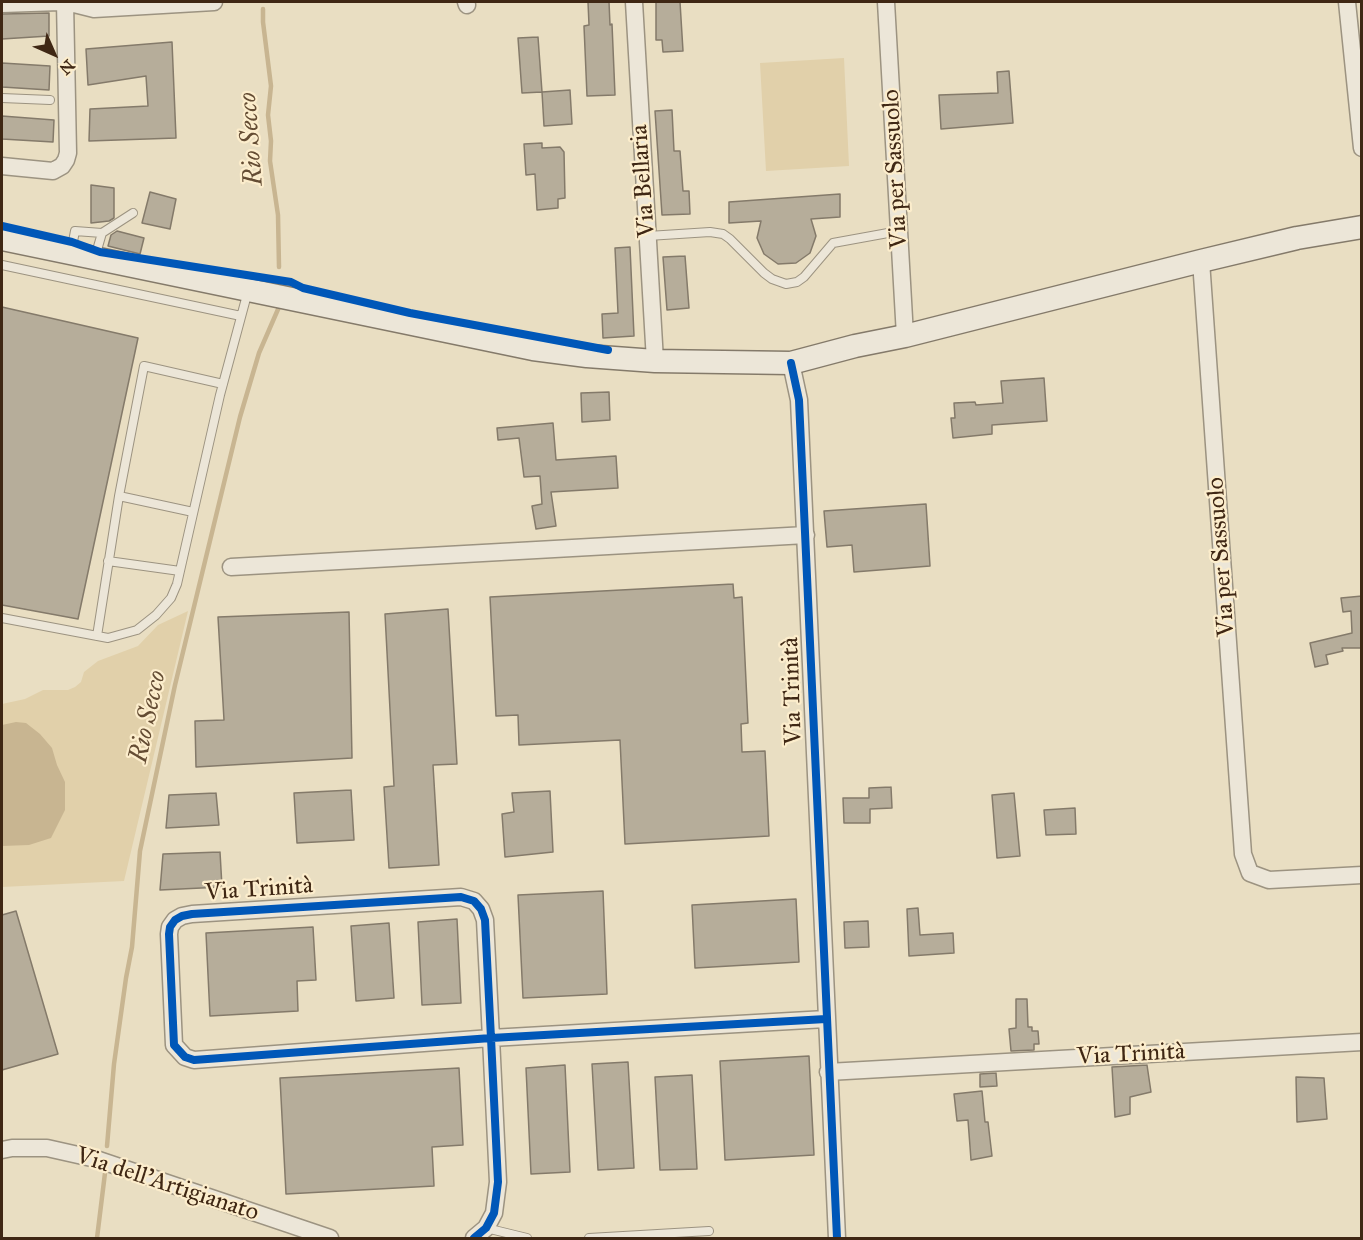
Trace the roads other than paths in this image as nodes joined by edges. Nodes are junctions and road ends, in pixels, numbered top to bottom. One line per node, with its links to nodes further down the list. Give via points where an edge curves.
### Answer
1 (60, 2): 7 (street)
2 (65, 2): 3 (street, via 94,9); 11 (street, via 68,153 58,169)
3 (214, 2)
4 (634, 2): 16 (street, Via Bellaria)
5 (886, 2): 14 (street, Via per Sassuolo)
6 (1347, 2): 10 (street)
7 (2, 4)
8 (2, 98): 9 (lane)
9 (50, 100)
10 (1362, 148)
11 (2, 166)
12 (133, 213): 15 (lane)
13 (1362, 227): 20 (main road)
14 (899, 231): 16 (lane, via 834,243 804,277 786,284 764,273 723,234); 24 (street, Via per Sassuolo)
15 (102, 233): 18 (lane, via 75,231); 19 (lane)
16 (648, 236): 25 (street, Via Bellaria)
17 (2, 239): 18 (main road)
18 (71, 252): 19 (main road)
19 (95, 258): 22 (main road)
20 (1201, 261): 24 (main road); 36 (street, Via per Sassuolo, via 1243,854 1250,873 1269,880)
21 (2, 266): 23 (lane)
22 (248, 291): 23 (lane); 25 (main road, via 533,349)
23 (241, 316): 27 (lane)
24 (905, 336): 26 (main road)
25 (655, 361): 26 (main road)
26 (791, 363): 30 (street, Via Trinità, via 799,400)
27 (223, 384): 28 (lane, via 144,366); 29 (lane)
28 (119, 496): 29 (lane); 31 (lane)
29 (193, 512): 33 (lane)
30 (806, 535): 32 (street); 37 (street, Via Trinità)
31 (108, 561): 33 (lane); 35 (lane)
32 (231, 567)
33 (180, 571): 35 (lane, via 171,598 137,630 108,638)
34 (2, 618): 35 (lane)
35 (97, 636)
36 (1362, 875)
37 (826, 1019): 38 (street, Via Trinità); 40 (street, Via Trinità)
38 (491, 1038): 38 (street, Via Trinità, via 485,920 474,901 462,897 192,914 175,920 170,927 174,1045 184,1057 194,1060); 43 (street, Via Trinità, via 498,1182 494,1213)
39 (1362, 1042): 40 (street, Via Trinità)
40 (828, 1072): 47 (street, Via Trinità)
41 (2, 1150): 44 (street, Via dell'Artigianato, via 47,1148 96,1159)
42 (709, 1231): 46 (lane)
43 (480, 1233): 45 (lane)
44 (330, 1239)
45 (527, 1239)
46 (589, 1239)
47 (837, 1239)

